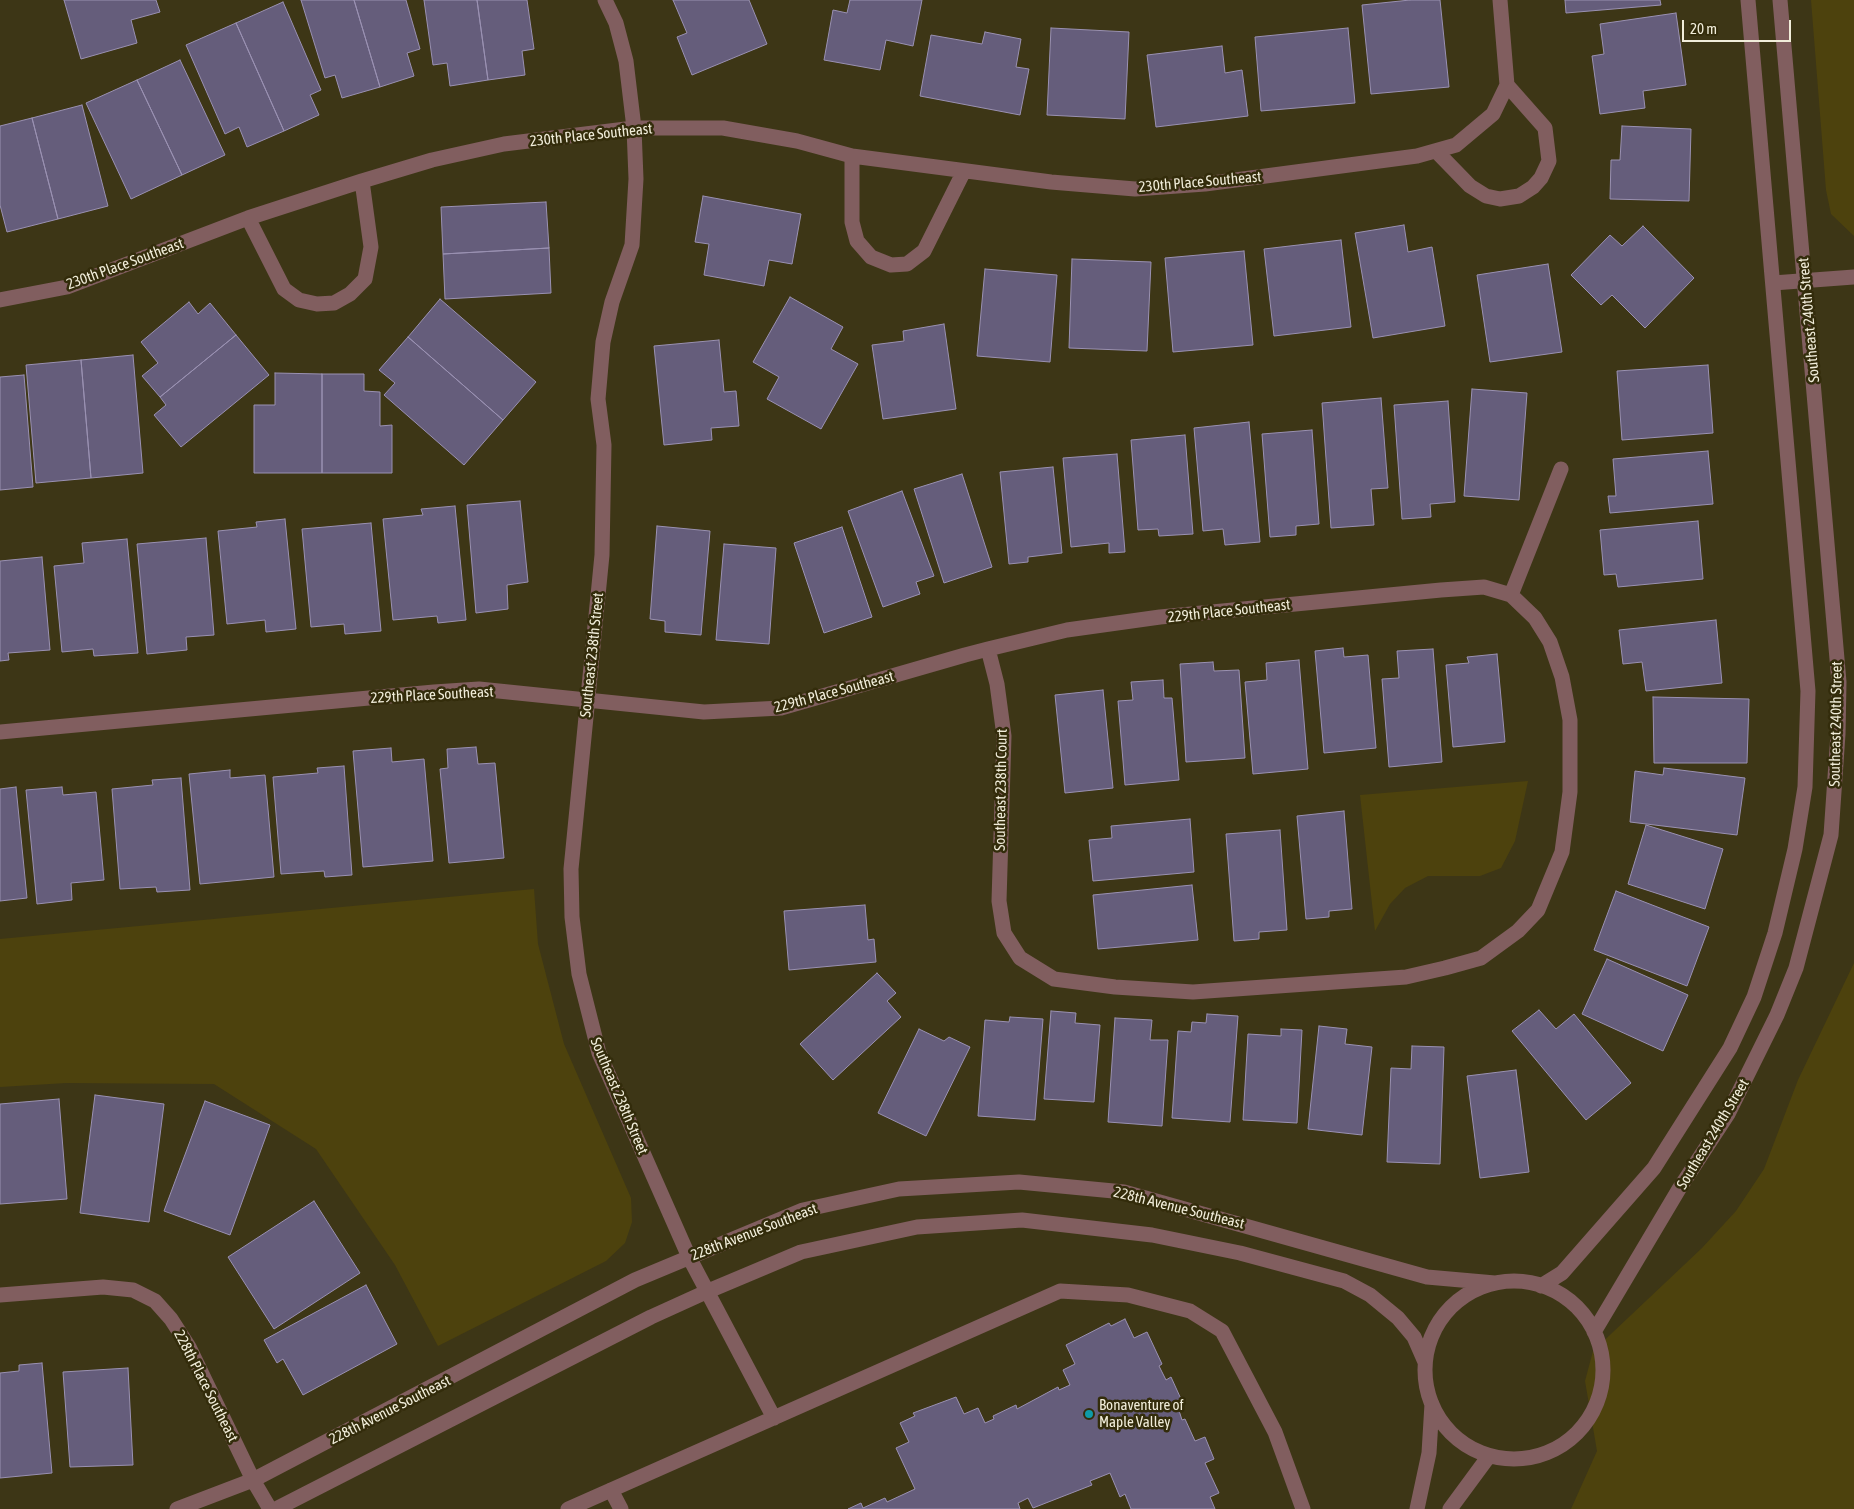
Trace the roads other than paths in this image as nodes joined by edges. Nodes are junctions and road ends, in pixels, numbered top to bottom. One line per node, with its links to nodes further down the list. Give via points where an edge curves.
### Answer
1 (605, 0): 6 (street, Southeast 238th Street, via 616,23 626,61)
2 (1500, 0): 5 (street)
3 (1748, 0): 14 (street, Southeast 240th Street)
4 (1780, 0): 13 (street, Southeast 240th Street)
5 (1506, 85): 7 (street, 230th Place Southeast, via 1493,114 1456,145); 7 (street, via 1545,128 1549,160 1541,178 1519,196 1500,199 1486,196 1470,186)
6 (634, 128): 8 (street, 230th Place Southeast, via 723,128 797,141); 10 (street, 230th Place Southeast, via 504,144 432,160); 19 (street, Southeast 238th Street, via 636,179 632,245 606,326 599,380 604,444 602,555)
7 (1436, 151): 9 (street, 230th Place Southeast, via 1205,184 1135,189)
8 (852, 156): 9 (street, 230th Place Southeast); 9 (street, via 852,222 857,240 871,257 891,265 907,264 924,251)
9 (964, 171)
10 (362, 181): 11 (street, 230th Place Southeast); 11 (street, via 371,247 365,279 350,294 334,303 299,300 284,289)
11 (248, 218): 15 (street, 230th Place Southeast, via 67,287)
12 (1854, 277): 13 (street)
13 (1805, 281): 14 (street); 26 (street, Southeast 240th Street, via 1839,682 1831,835 1796,968 1777,1015 1728,1114)
14 (1773, 284): 23 (street, Southeast 240th Street, via 1808,691 1804,787 1795,848 1775,933 1754,997 1730,1048 1654,1168 1562,1273)
15 (0, 300)
16 (1561, 469): 17 (street)
17 (1512, 595): 18 (street, 229th Place Southeast, via 1484,588 1442,590 1160,618 1067,630); 18 (street, Southeast 238th Court, via 1535,618 1550,642 1562,677 1570,720 1570,792 1562,852 1538,910 1518,931 1481,958 1406,976 1193,992 1054,979 1020,958 1004,933 999,901 1004,736 997,684)
18 (988, 650): 19 (street, 229th Place Southeast, via 781,708 704,712)
19 (588, 700): 20 (street, 229th Place Southeast, via 479,689); 21 (street, Southeast 238th Street, via 571,869 572,917 579,974 599,1053)
20 (0, 732)
21 (689, 1257): 22 (street, 228th Avenue Southeast, via 803,1210 899,1190 1019,1182 1124,1192 1427,1277); 24 (street, Southeast 238th Street); 31 (street, 228th Avenue Southeast, via 635,1280)
22 (1496, 1283): 23 (street); 27 (street, via 1479,1288 1451,1308 1430,1341)
23 (1541, 1286): 26 (street, via 1563,1296 1581,1312)
24 (706, 1292): 27 (street, 228th Avenue Southeast, via 800,1252 917,1227 1022,1220 1152,1235 1240,1253 1344,1282 1370,1295 1398,1318 1414,1337); 29 (street, Southeast 238th Street); 35 (street, 228th Avenue Southeast)
25 (0, 1295): 31 (street, 228th Place Southeast, via 103,1287 133,1290 155,1301 188,1346)
26 (1594, 1332): 30 (street, via 1600,1351 1600,1390 1593,1410 1581,1428 1567,1442 1530,1458)
27 (1425, 1362): 28 (street, via 1426,1384)
28 (1432, 1404): 30 (street, via 1442,1423 1457,1439); 39 (street, via 1429,1452)
29 (774, 1418): 32 (street); 38 (street, via 1060,1291 1128,1295 1190,1312 1222,1331 1275,1432)
30 (1489, 1456): 40 (street)
31 (253, 1480): 33 (street, 228th Avenue Southeast); 34 (street, 228th Place Southeast)
32 (611, 1490): 36 (street); 37 (street)
33 (177, 1509)
34 (270, 1509)
35 (276, 1509)
36 (568, 1509)
37 (621, 1509)
38 (1303, 1509)
39 (1417, 1509)
40 (1450, 1509)

